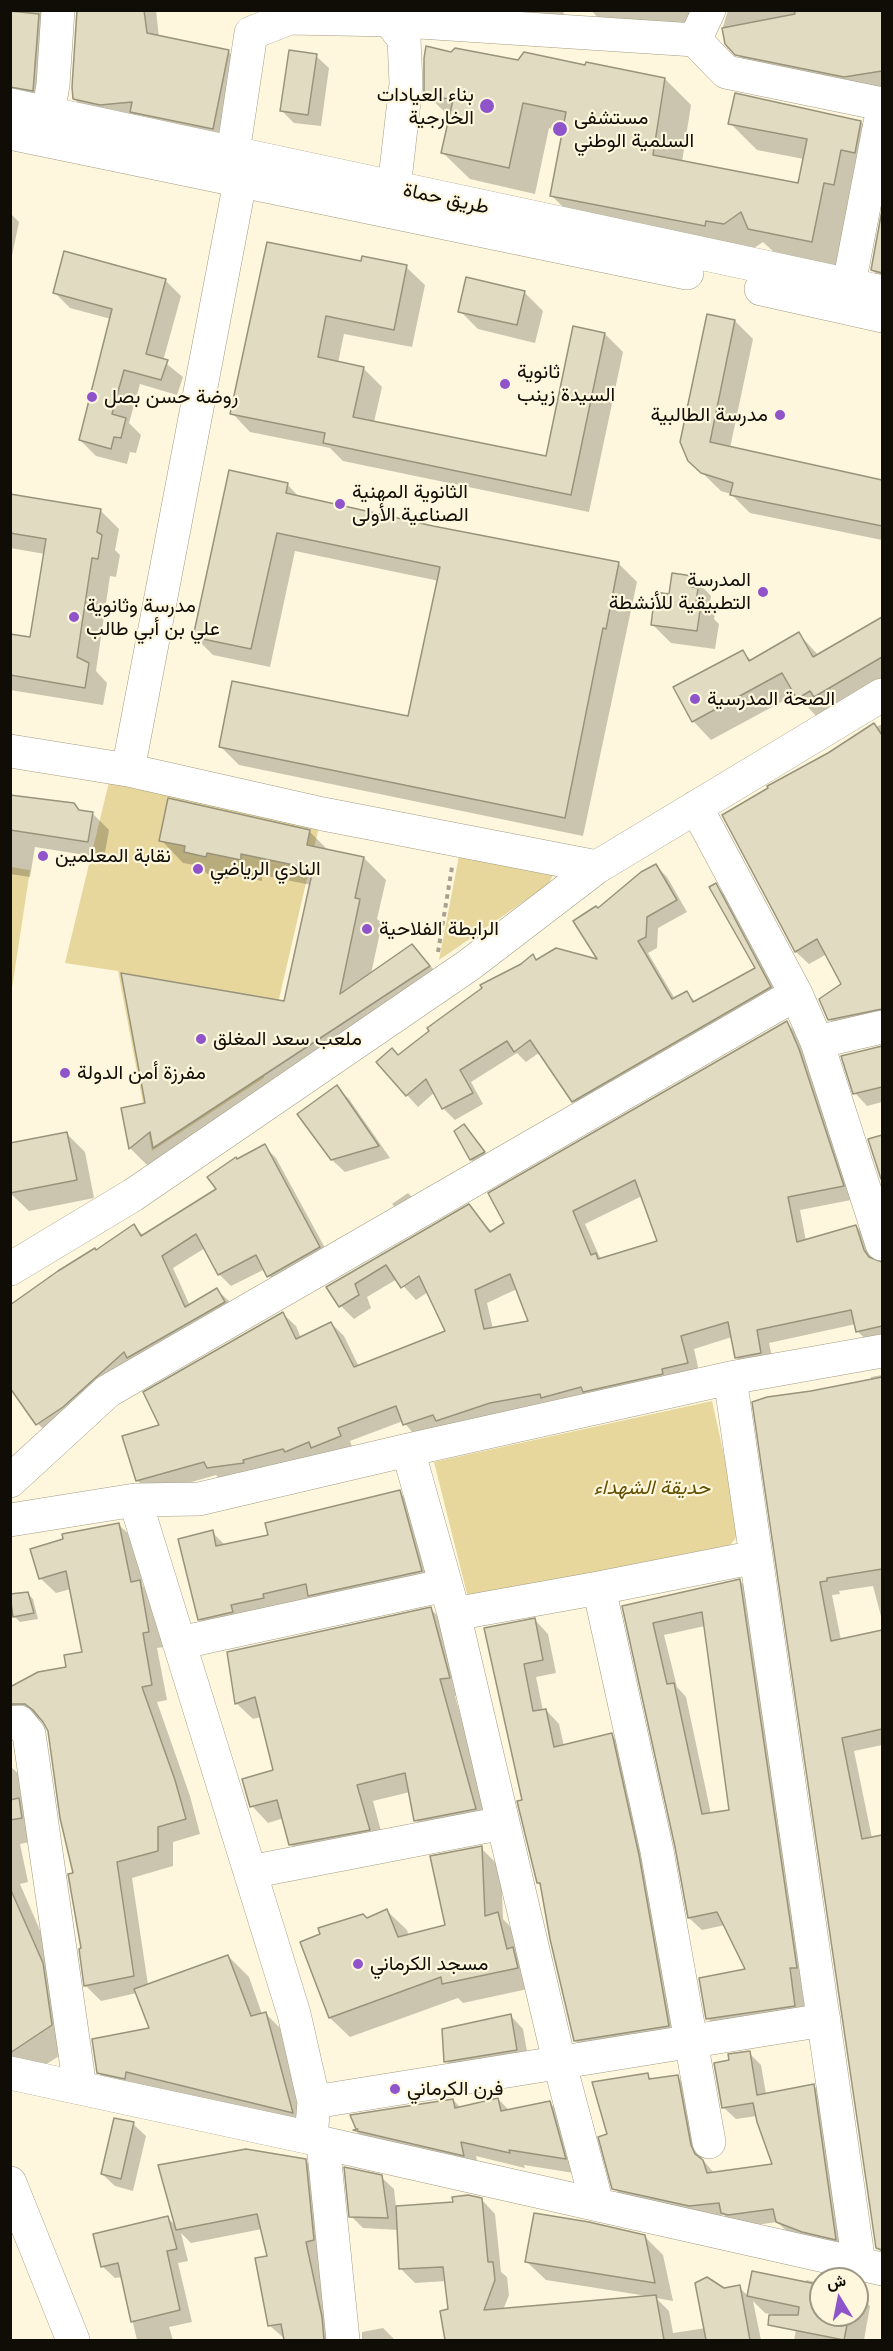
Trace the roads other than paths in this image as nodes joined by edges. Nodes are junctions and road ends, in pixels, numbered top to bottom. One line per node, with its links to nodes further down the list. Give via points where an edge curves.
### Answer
1 (58, 10): 8 (street)
2 (709, 10): 4 (street)
3 (389, 15): 4 (street); 10 (street, via 290,18 251,33); 11 (street, via 404,39 406,84)
4 (695, 40): 5 (street, via 726,72)
5 (882, 104)
6 (10, 105): 8 (street, طريق حماة)
7 (882, 112): 12 (street)
8 (48, 128): 9 (street, طريق حماة); 10 (street, طريق حماة)
9 (10, 133)
10 (237, 168): 11 (street, طريق حماة); 14 (street, طريق حماة); 17 (street)
11 (394, 188): 12 (street, طريق حماة)
12 (849, 284): 13 (street, طريق حماة)
13 (882, 292)
14 (882, 316)
15 (882, 695): 18 (street)
16 (10, 752): 17 (street)
17 (128, 770): 19 (street, via 323,814)
18 (696, 807): 19 (street); 20 (street)
19 (597, 867): 24 (street, via 469,965 133,1195)
20 (796, 994): 22 (street); 28 (street, via 108,1391)
21 (882, 1027): 22 (street)
22 (817, 1042): 23 (street)
23 (882, 1244)
24 (10, 1269)
25 (882, 1351): 26 (street)
26 (730, 1378): 27 (street); 31 (street)
27 (408, 1450): 29 (street, via 199,1499); 33 (street)
28 (10, 1481)
29 (135, 1500): 30 (street); 34 (street)
30 (10, 1520)
31 (756, 1557): 32 (street); 38 (street)
32 (599, 1588): 33 (street); 39 (street, via 657,1851)
33 (450, 1600): 34 (street); 36 (street)
34 (179, 1643): 37 (street)
35 (10, 1723): 42 (street, via 19,1722 29,1734)
36 (503, 1823): 37 (street); 40 (street)
37 (250, 1872): 43 (street, via 294,2014)
38 (824, 2020): 39 (street); 48 (street)
39 (692, 2041): 40 (street); 45 (street)
40 (559, 2061): 43 (street); 47 (street)
41 (10, 2073): 42 (street)
42 (80, 2088): 44 (street)
43 (314, 2102): 44 (street)
44 (317, 2140): 47 (street); 50 (street)
45 (709, 2142)
46 (10, 2183): 49 (street)
47 (597, 2204): 48 (street)
48 (871, 2266)
49 (73, 2340)
50 (343, 2340)

